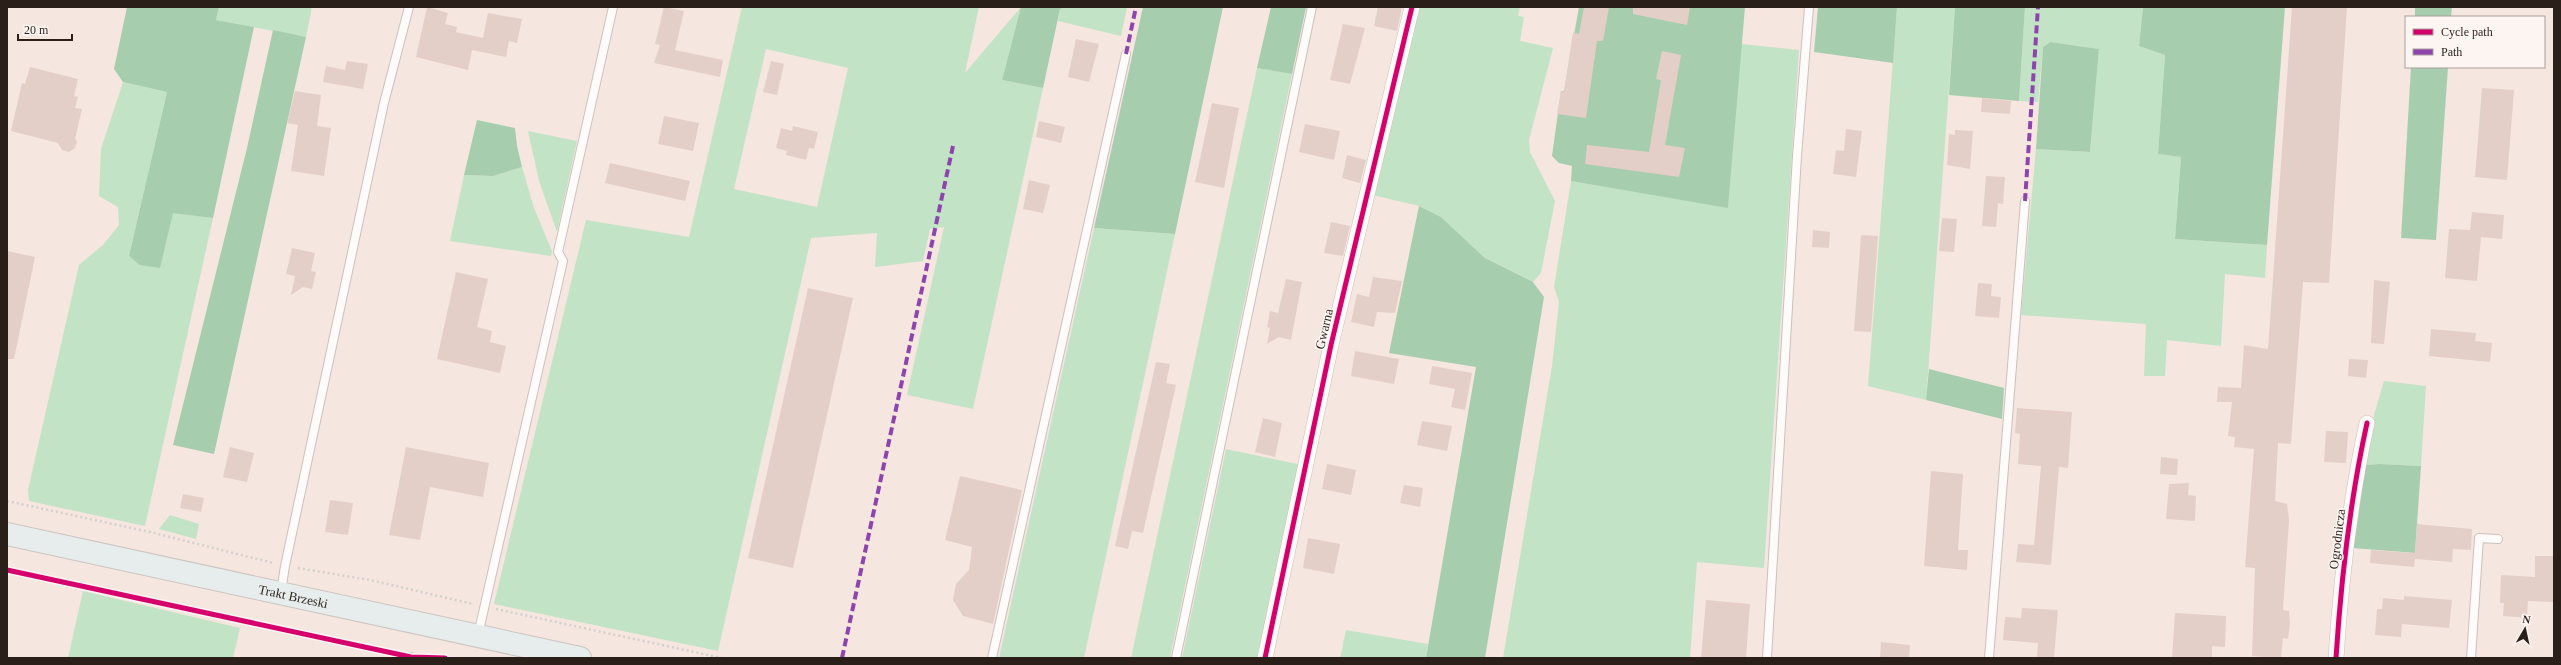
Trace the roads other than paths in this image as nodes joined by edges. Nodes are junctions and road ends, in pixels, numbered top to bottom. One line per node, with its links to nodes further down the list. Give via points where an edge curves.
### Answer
1 (408, 7): 11 (lane, via 384,103)
2 (613, 7): 12 (lane, via 558,252 563,262)
3 (1312, 7): 15 (lane)
4 (1412, 7): 16 (street, Gwarna, via 1331,346)
5 (1810, 7): 17 (lane, via 1797,156)
6 (1126, 54): 14 (lane)
7 (2025, 201): 18 (lane)
8 (2366, 423): 19 (street, Ogrodnicza, via 2348,534)
9 (7, 534): 11 (main road, Trakt Brzeski)
10 (2498, 539): 20 (lane, via 2479,538)
11 (281, 594): 12 (main road, Trakt Brzeski)
12 (477, 636): 13 (main road, Trakt Brzeski)
13 (580, 658)
14 (992, 658)
15 (1176, 658)
16 (1265, 658)
17 (1767, 658)
18 (1989, 658)
19 (2336, 658)
20 (2471, 658)

